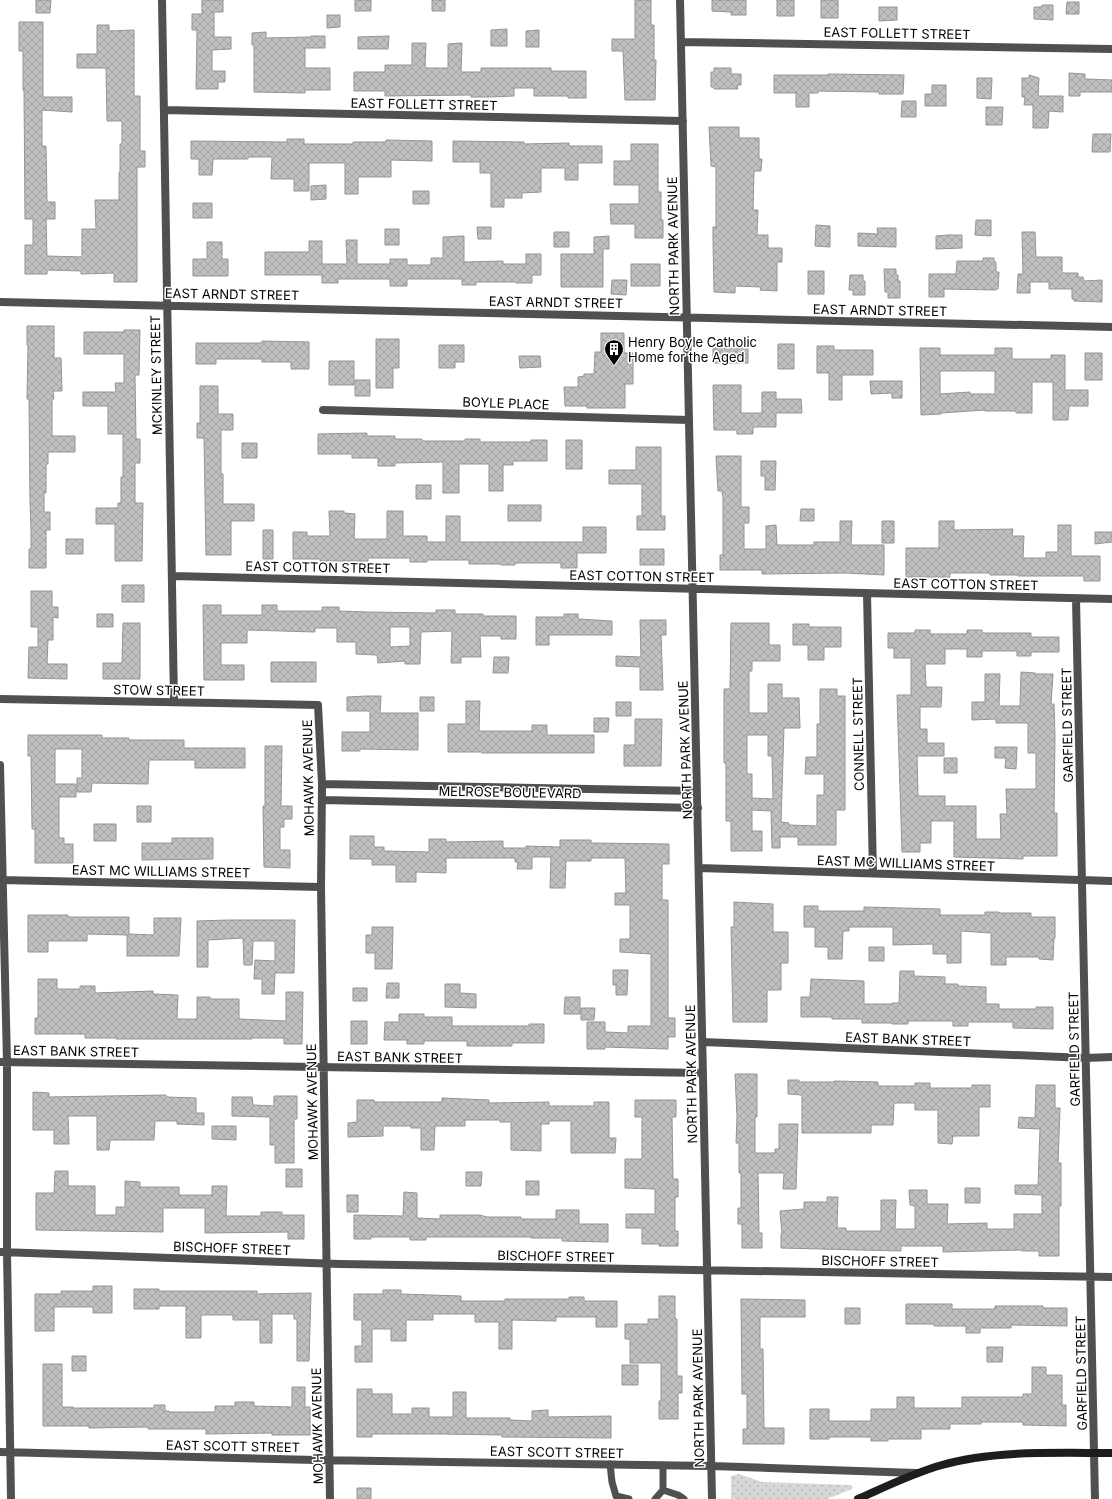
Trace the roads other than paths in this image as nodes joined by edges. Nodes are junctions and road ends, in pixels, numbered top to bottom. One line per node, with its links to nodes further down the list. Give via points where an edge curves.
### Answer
1 (162, 0): 5 (street, MCKINLEY STREET)
2 (680, 0): 3 (street, NORTH PARK AVENUE)
3 (681, 42): 4 (street, EAST FOLLETT STREET); 6 (street, NORTH PARK AVENUE)
4 (1112, 49)
5 (164, 110): 6 (street, EAST FOLLETT STREET); 8 (street, MCKINLEY STREET)
6 (683, 121): 9 (street, NORTH PARK AVENUE)
7 (0, 302): 8 (street, EAST ARNDT STREET)
8 (167, 305): 9 (street, EAST ARNDT STREET); 13 (street, MCKINLEY STREET)
9 (687, 317): 10 (street, EAST ARNDT STREET); 12 (street, NORTH PARK AVENUE)
10 (1112, 327)
11 (322, 410): 12 (street, BOYLE PLACE)
12 (689, 420): 14 (street, NORTH PARK AVENUE)
13 (172, 576): 14 (street, EAST COTTON STREET); 19 (street, MCKINLEY STREET)
14 (693, 589): 15 (street, EAST COTTON STREET); 23 (street, NORTH PARK AVENUE)
15 (867, 593): 16 (street, EAST COTTON STREET); 27 (street, CONNELL STREET)
16 (1076, 599): 17 (street, EAST COTTON STREET); 29 (street, GARFIELD STREET)
17 (1112, 599)
18 (0, 699): 19 (street, STOW STREET)
19 (174, 702): 20 (street, STOW STREET)
20 (318, 705): 22 (street, MOHAWK AVENUE)
21 (0, 765): 28 (street)
22 (322, 784): 23 (street, MELROSE BOULEVARD); 24 (street, MOHAWK AVENUE)
23 (697, 791): 25 (street, NORTH PARK AVENUE)
24 (322, 800): 25 (street, MELROSE BOULEVARD); 31 (street, MOHAWK AVENUE)
25 (698, 808): 26 (street, NORTH PARK AVENUE)
26 (699, 868): 27 (street, EAST MC WILLIAMS STREET); 32 (street, NORTH PARK AVENUE)
27 (873, 874): 29 (street, EAST MC WILLIAMS STREET)
28 (1, 880): 31 (street, EAST MC WILLIAMS STREET); 35 (street)
29 (1082, 881): 30 (street, EAST MC WILLIAMS STREET); 33 (street, GARFIELD STREET)
30 (1112, 881)
31 (321, 887): 36 (street, MOHAWK AVENUE)
32 (703, 1042): 33 (street, EAST BANK STREET); 37 (street, NORTH PARK AVENUE)
33 (1086, 1058): 34 (street, EAST BANK STREET); 41 (street, GARFIELD STREET)
34 (1112, 1058)
35 (3, 1062): 36 (street, EAST BANK STREET); 38 (street)
36 (323, 1068): 37 (street, EAST BANK STREET); 39 (street, MOHAWK AVENUE)
37 (703, 1073): 40 (street, NORTH PARK AVENUE)
38 (4, 1252): 39 (street, BISCHOFF STREET); 44 (street)
39 (326, 1263): 40 (street, BISCHOFF STREET); 47 (street, MOHAWK AVENUE)
40 (708, 1271): 41 (street, BISCHOFF STREET); 50 (street, NORTH PARK AVENUE)
41 (1091, 1277): 42 (street, BISCHOFF STREET); 45 (street, GARFIELD STREET)
42 (1112, 1277)
43 (0, 1452): 44 (street, EAST SCOTT STREET)
44 (10, 1453): 47 (street, EAST SCOTT STREET); 53 (street)
45 (1095, 1453): 46 (main road, EAST SCOTT STREET); 51 (main road, EAST SCOTT STREET, via 972,1458); 60 (street, GARFIELD STREET)
46 (1112, 1453)
47 (330, 1460): 48 (street, EAST SCOTT STREET); 54 (street, MOHAWK AVENUE)
48 (610, 1464): 49 (street, EAST SCOTT STREET); 55 (lane, via 616,1496)
49 (663, 1465): 50 (street, EAST SCOTT STREET); 52 (lane)
50 (712, 1466): 51 (street, EAST SCOTT STREET); 58 (street, NORTH PARK AVENUE)
51 (917, 1473): 59 (main road)
52 (662, 1490): 56 (lane); 57 (lane, via 678,1494)
53 (11, 1499)
54 (330, 1499)
55 (629, 1499)
56 (655, 1499)
57 (684, 1499)
58 (712, 1499)
59 (858, 1499)
60 (1095, 1499)

